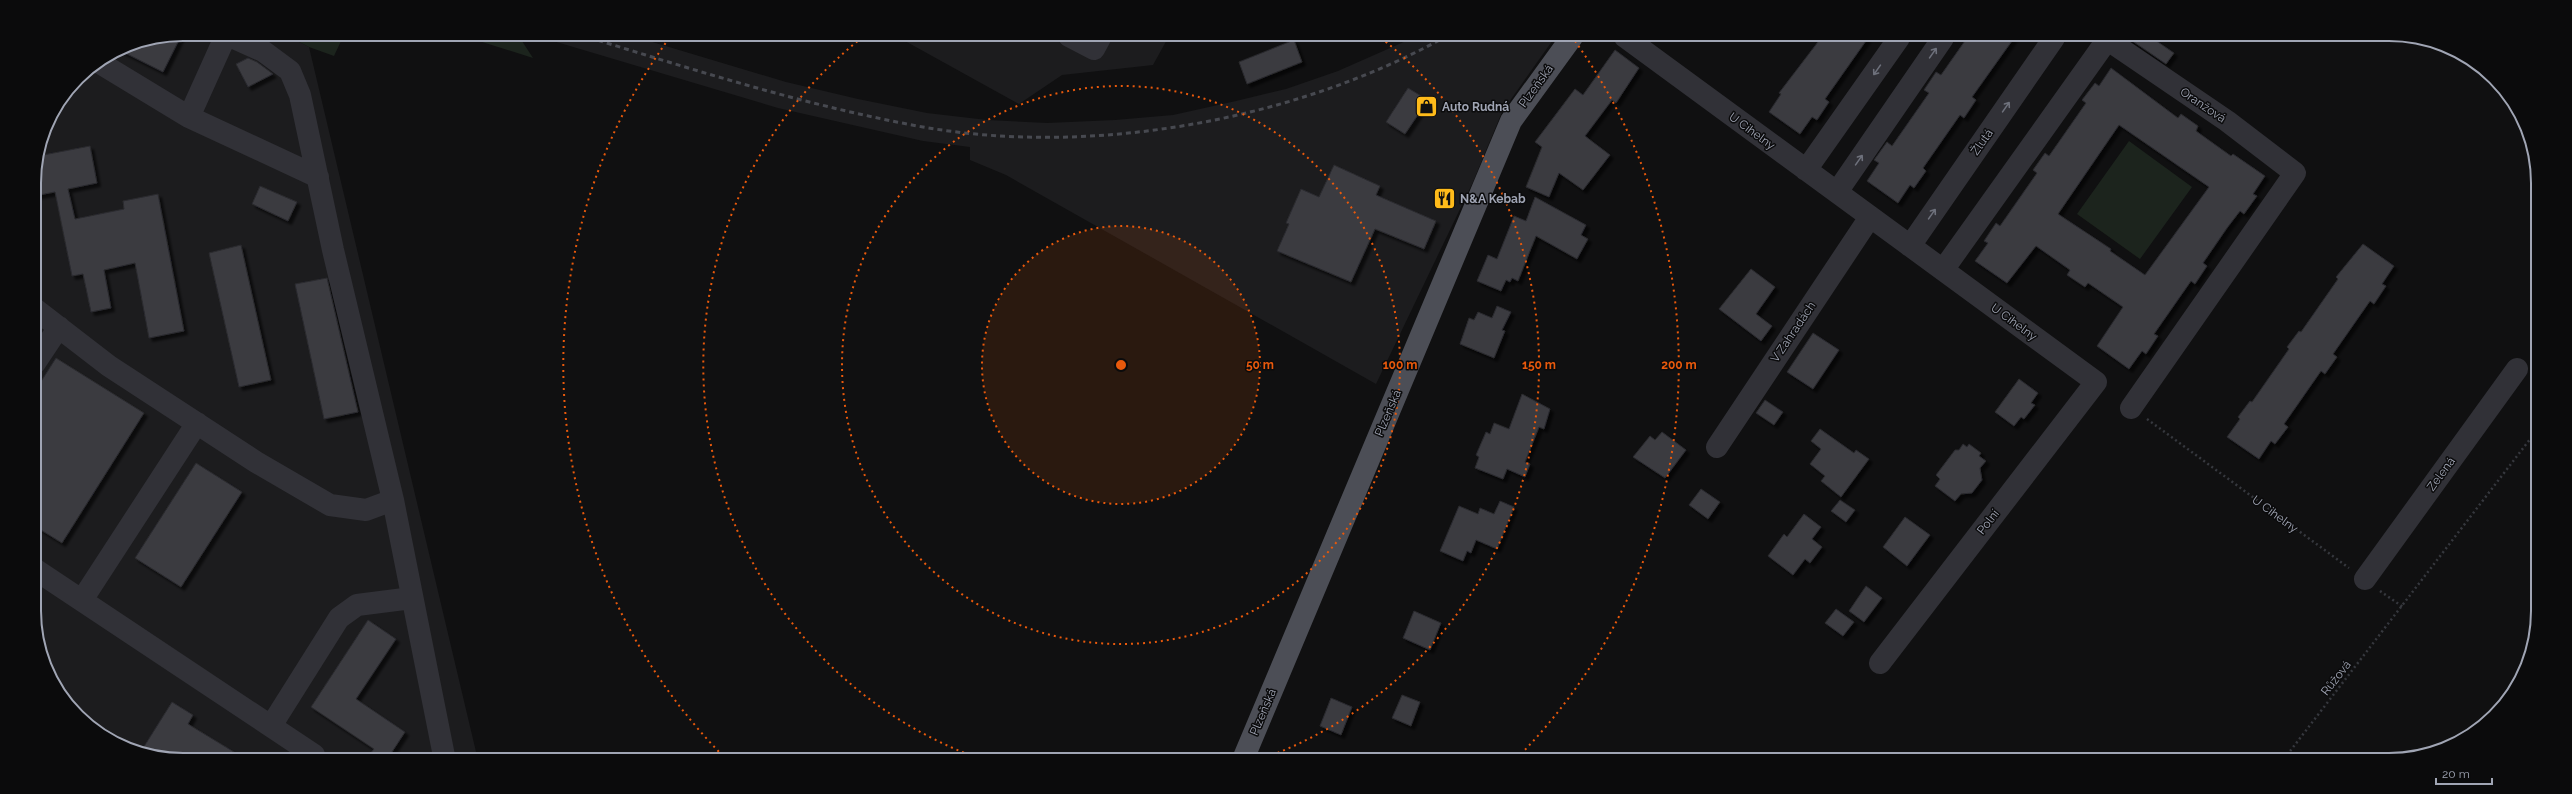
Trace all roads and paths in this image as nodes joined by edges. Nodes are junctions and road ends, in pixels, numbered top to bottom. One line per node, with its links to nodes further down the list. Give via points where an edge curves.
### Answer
1 (223, 41): 13 (street)
2 (241, 41): 15 (street, via 263,51 290,71 300,95)
3 (1079, 41): 4 (street, via 1094,49)
4 (1098, 41)
5 (1569, 41): 39 (main road, Plzeňská, via 1511,121)
6 (1630, 41): 14 (street, U Cihelny)
7 (1897, 41): 14 (street, one-way to 14)
8 (1941, 41): 16 (street, one-way to 8)
9 (2052, 41): 18 (street, Žlutá, one-way to 9)
10 (2105, 41): 19 (street, Oranžová)
11 (2109, 41): 25 (street, Oranžová, via 2227,121 2294,173)
12 (104, 65): 13 (street)
13 (189, 118): 15 (street)
14 (1806, 170): 16 (street, U Cihelny)
15 (318, 177): 29 (street)
16 (1836, 192): 17 (street, U Cihelny)
17 (1870, 217): 18 (street, U Cihelny); 28 (street, V Zahradách)
18 (1910, 246): 19 (street, U Cihelny)
19 (1943, 270): 24 (street, U Cihelny)
20 (41, 314): 21 (street)
21 (59, 327): 22 (street); 26 (street, via 109,366)
22 (41, 354)
23 (2517, 368): 31 (street, Zelená)
24 (2096, 382): 35 (street, Polní)
25 (2131, 408): 31 (path, U Cihelny)
26 (197, 423): 29 (street, via 256,462 330,505 366,510); 33 (street)
27 (2531, 438): 34 (path, Růžová)
28 (1717, 447)
29 (393, 500): 32 (street)
30 (41, 574): 33 (street)
31 (2365, 579): 34 (path, U Cihelny)
32 (412, 598): 36 (street, via 357,605 339,618); 38 (street)
33 (82, 600): 36 (street)
34 (2403, 607): 40 (path, Růžová)
35 (1880, 663)
36 (271, 726): 37 (street)
37 (311, 753)
38 (443, 753)
39 (1246, 753)
40 (2289, 753)

